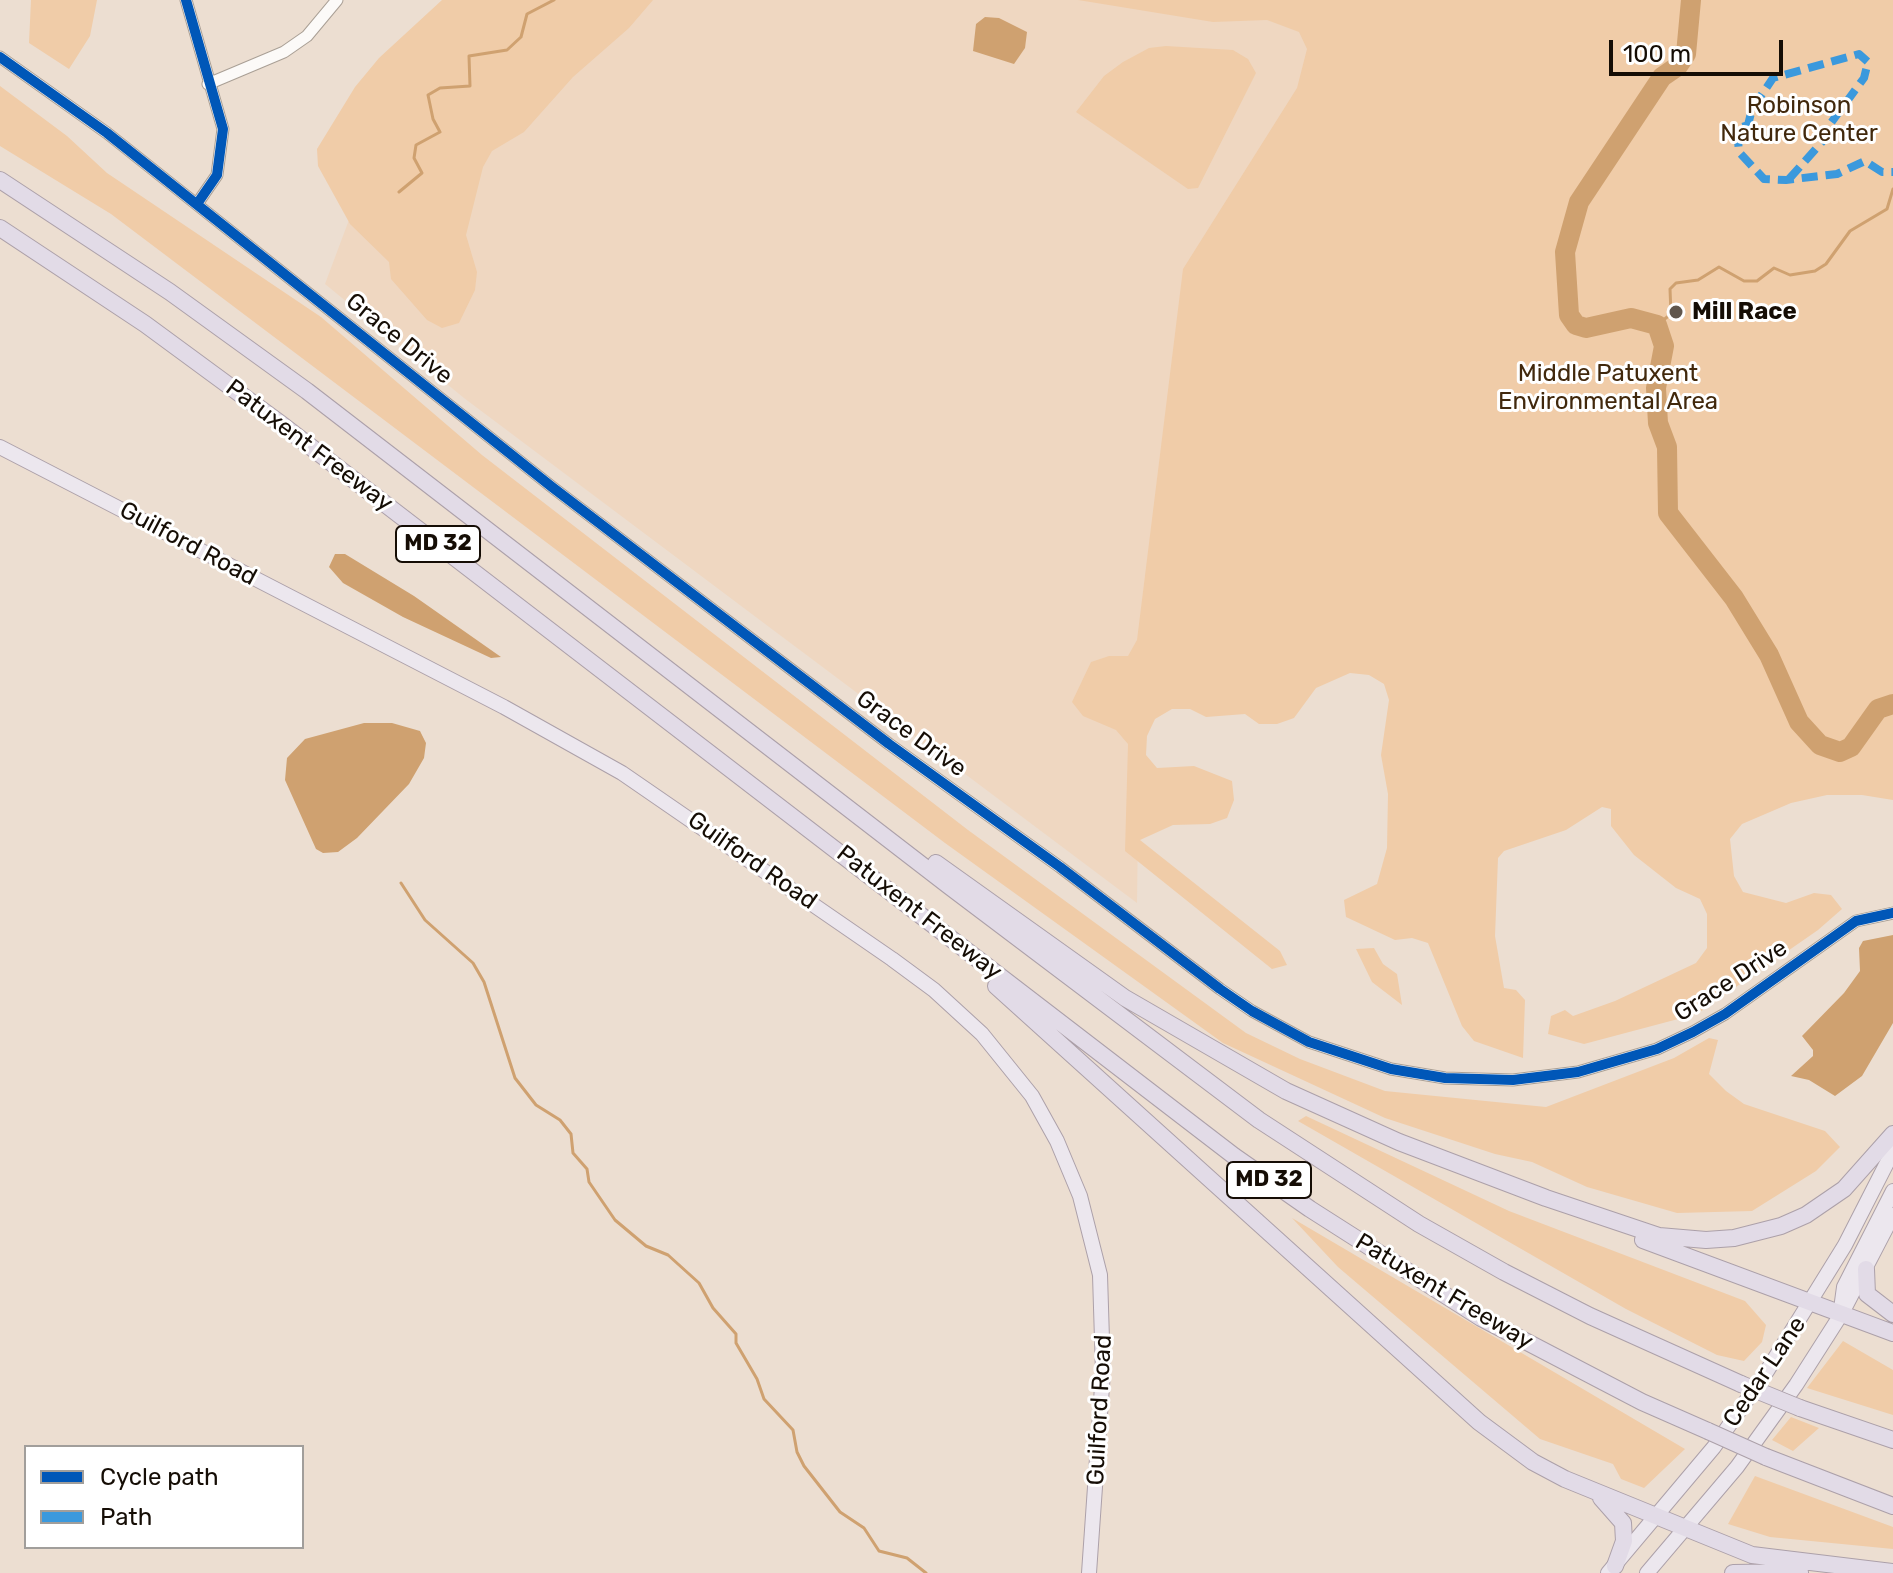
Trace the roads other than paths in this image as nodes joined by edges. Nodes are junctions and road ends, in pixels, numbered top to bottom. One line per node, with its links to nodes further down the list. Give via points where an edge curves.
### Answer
1 (186, 0): 4 (street)
2 (337, 0): 4 (street, via 307,36 284,52)
3 (0, 57): 6 (street, Grace Drive)
4 (208, 84): 6 (street, via 223,129 223,153 217,175)
5 (0, 180): 9 (highway, Patuxent Freeway / MD 32, via 239,341)
6 (197, 204): 11 (street, Grace Drive, via 552,487 889,744 1220,989 1309,1042 1391,1069 1445,1078 1513,1080 1578,1072 1657,1049 1693,1032 1856,921)
7 (0, 228): 10 (highway, Patuxent Freeway / MD 32, via 145,324 281,424)
8 (0, 447): 29 (main road, Guilford Road, via 622,773 892,959 982,1034 1032,1096 1057,1141 1084,1207 1100,1275 1105,1342)
9 (714, 703): 15 (highway, via 1078,965 1182,1033 1333,1113); 22 (highway, Patuxent Freeway / MD 32, bridge, via 1259,1120 1325,1164 1504,1272 1616,1328 1800,1408)
10 (866, 873): 23 (highway, via 1479,1422 1533,1462); 24 (highway, Patuxent Freeway / MD 32, bridge, via 1234,1156 1393,1265 1560,1360 1766,1457)
11 (1893, 913)
12 (1893, 1134): 15 (highway, via 1860,1174 1824,1204 1781,1226 1734,1238 1659,1236)
13 (1893, 1151): 18 (main road, Cedar Lane)
14 (1893, 1191): 19 (main road, via 1844,1287)
15 (1546, 1198): 18 (highway)
16 (1893, 1215): 17 (main road, Cedar Lane)
17 (1866, 1269): 19 (main road, Cedar Lane); 20 (highway, via 1867,1294)
18 (1811, 1302): 19 (highway); 25 (main road, Cedar Lane, via 1714,1447)
19 (1842, 1313): 21 (highway); 26 (main road, Cedar Lane, via 1755,1442)
20 (1893, 1314)
21 (1893, 1333)
22 (1893, 1440)
23 (1594, 1491): 25 (highway); 27 (highway, via 1623,1523 1624,1541)
24 (1893, 1506)
25 (1658, 1517): 26 (highway); 27 (main road, Cedar Lane)
26 (1687, 1530): 28 (highway, via 1779,1561); 30 (main road, Cedar Lane)
27 (1612, 1569)
28 (1891, 1572): 31 (highway)
29 (1089, 1573)
30 (1647, 1573)
31 (1733, 1573)

